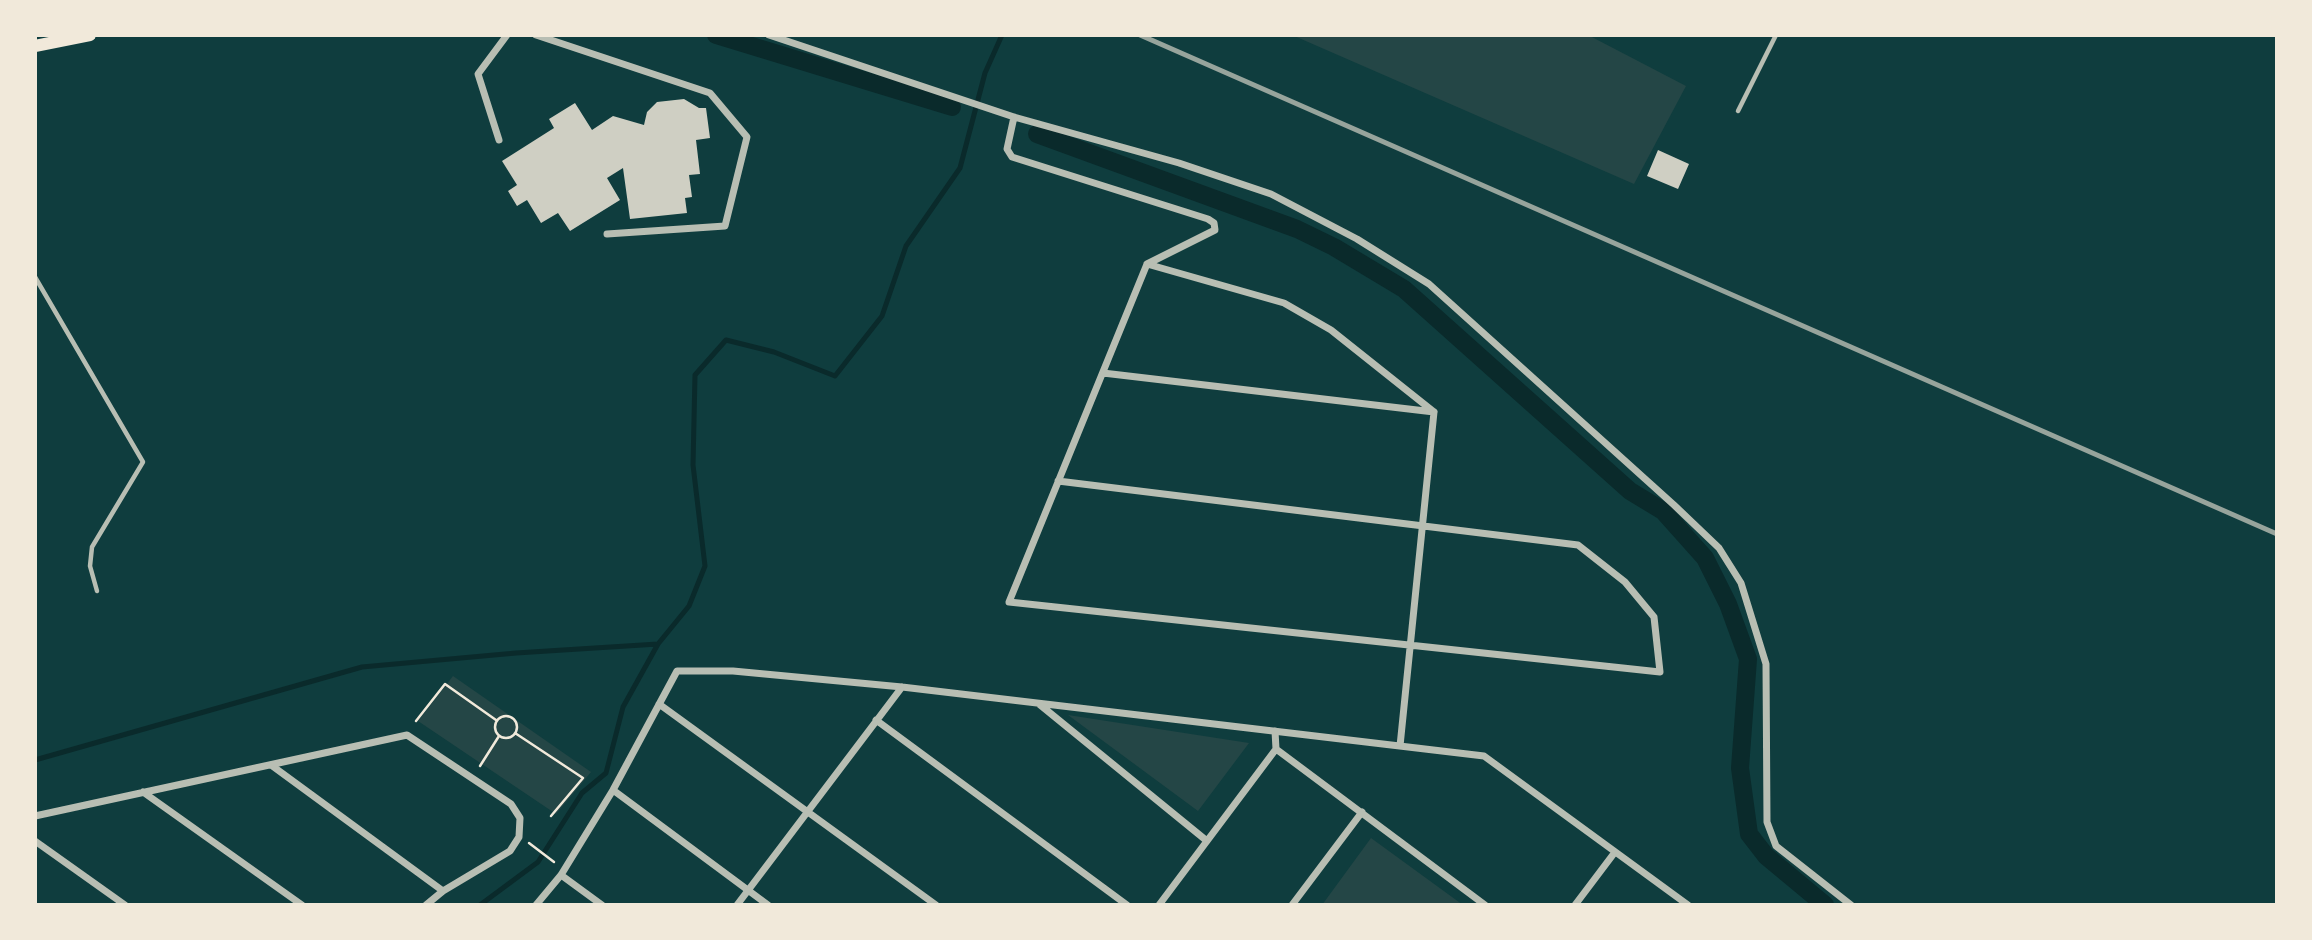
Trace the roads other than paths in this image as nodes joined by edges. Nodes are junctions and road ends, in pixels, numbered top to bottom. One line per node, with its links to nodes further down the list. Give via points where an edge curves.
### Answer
1 (90, 35): 6 (main road)
2 (506, 35): 9 (street, via 478,74)
3 (536, 35): 10 (street, via 710,93 747,137 725,226)
4 (769, 35): 8 (street)
5 (1776, 35): 7 (lane)
6 (35, 46)
7 (1738, 111)
8 (1014, 117): 11 (street, via 1007,149 1012,157 1213,223 1215,230); 52 (street, via 1270,194 1357,239 1429,284 1674,505 1719,548 1741,583 1766,664 1767,822 1776,846)
9 (499, 140)
10 (607, 233)
11 (1147, 264): 13 (street); 14 (street, via 1284,303 1331,330)
12 (35, 277): 17 (lane, via 143,462 92,547 90,566)
13 (1103, 373): 14 (street); 15 (street)
14 (1434, 412): 16 (street)
15 (1058, 481): 16 (street); 18 (street, via 1009,602)
16 (1423, 526): 18 (street); 18 (street, via 1578,545 1625,582 1654,617 1660,672)
17 (97, 592)
18 (1410, 645): 24 (street)
19 (902, 687): 20 (street); 21 (street, via 733,671 677,671); 22 (street)
20 (1038, 703): 23 (street); 33 (street)
21 (659, 704): 27 (street); 29 (street)
22 (876, 720): 29 (street); 46 (street)
23 (1275, 731): 24 (street); 25 (street)
24 (1400, 746): 34 (street, via 1484,756)
25 (1276, 749): 30 (street); 33 (street)
26 (271, 765): 28 (street); 37 (street); 37 (street, via 407,735 511,804 520,818 519,837 510,851)
27 (613, 790): 35 (street); 36 (street)
28 (144, 792): 31 (street); 39 (street)
29 (807, 812): 36 (street); 45 (street)
30 (1362, 812): 48 (street); 49 (street)
31 (35, 816)
32 (35, 841): 38 (street)
33 (1207, 841): 47 (street)
34 (1615, 852): 50 (street); 51 (street)
35 (561, 874): 41 (street); 42 (street)
36 (748, 890): 43 (street); 44 (street)
37 (443, 891): 40 (street)
38 (125, 905)
39 (302, 905)
40 (426, 905)
41 (536, 905)
42 (602, 905)
43 (737, 905)
44 (768, 905)
45 (936, 905)
46 (1127, 905)
47 (1159, 905)
48 (1292, 905)
49 (1485, 905)
50 (1575, 905)
51 (1688, 905)
52 (1850, 905)

